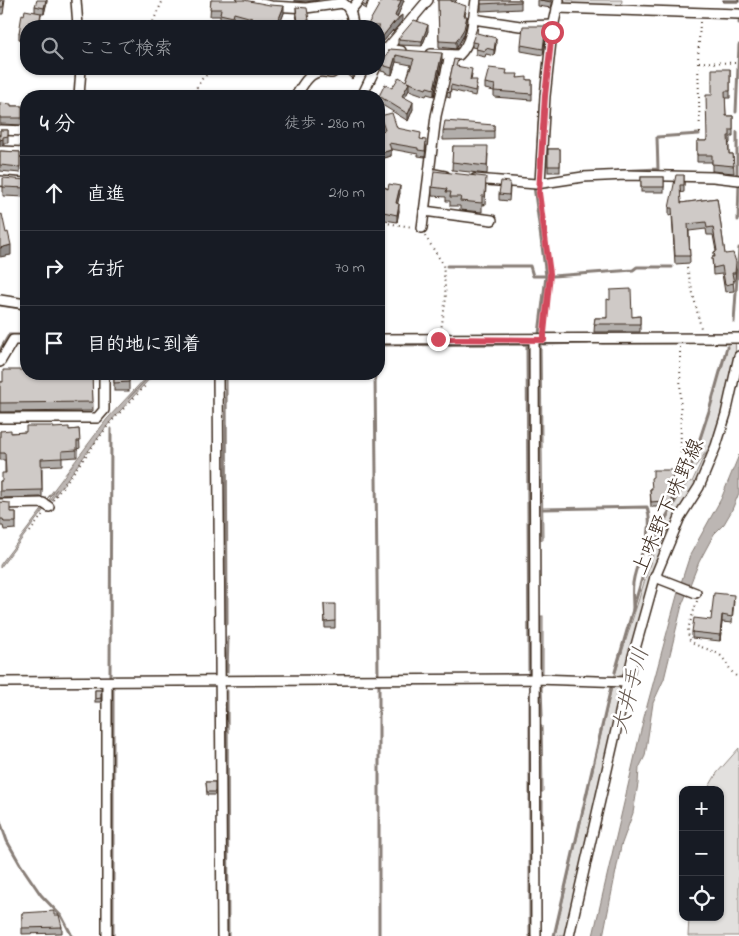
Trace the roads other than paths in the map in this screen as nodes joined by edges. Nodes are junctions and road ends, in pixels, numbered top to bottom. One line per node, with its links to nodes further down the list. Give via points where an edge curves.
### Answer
1 (76, 0): 11 (street)
2 (242, 0): 6 (street, via 271,6)
3 (359, 0): 8 (street)
4 (428, 0): 14 (street)
5 (476, 0): 10 (street)
6 (296, 4): 8 (street, via 306,8 343,3)
7 (558, 4): 9 (street); 13 (street)
8 (350, 11): 12 (street)
9 (739, 14)
10 (473, 19): 13 (street, via 520,26); 18 (street, via 465,49 459,55)
11 (78, 20)
12 (352, 20)
13 (554, 25): 35 (street, via 545,96)
14 (385, 46)
15 (385, 49): 16 (street)
16 (409, 52)
17 (425, 53): 18 (street)
18 (450, 55): 29 (street, via 436,116)
19 (81, 75): 22 (street)
20 (313, 75): 23 (street)
21 (371, 75): 24 (street)
22 (79, 90)
23 (300, 90)
24 (365, 90)
25 (0, 130): 26 (street)
26 (20, 131)
27 (0, 151): 28 (street)
28 (20, 152)
29 (429, 174): 30 (street); 36 (street)
30 (456, 177)
31 (466, 178): 35 (street)
32 (739, 180): 35 (street, via 713,176 626,175)
33 (0, 181): 34 (street)
34 (20, 183)
35 (540, 183)
36 (424, 211): 37 (street); 38 (street)
37 (492, 220)
38 (422, 228)
39 (0, 300): 40 (street)
40 (20, 303)
41 (739, 338): 44 (street)
42 (385, 339): 44 (street)
43 (20, 340): 46 (street, via 13,340)
44 (534, 340): 54 (street)
45 (739, 356): 52 (street, 上味野下味野線, via 716,446 660,562)
46 (0, 362)
47 (104, 380): 49 (street, via 104,410 97,418)
48 (218, 380): 57 (street)
49 (0, 418)
50 (0, 504): 51 (street, via 43,503)
51 (49, 507)
52 (659, 578): 53 (street); 58 (street, 上味野下味野線)
53 (696, 593)
54 (536, 680): 57 (street); 58 (street); 61 (street)
55 (0, 682): 56 (street)
56 (107, 682): 57 (street); 59 (street)
57 (221, 682): 60 (street)
58 (627, 682): 62 (street, 上味野下味野線)
59 (107, 936)
60 (222, 936)
61 (536, 936)
62 (569, 936)

